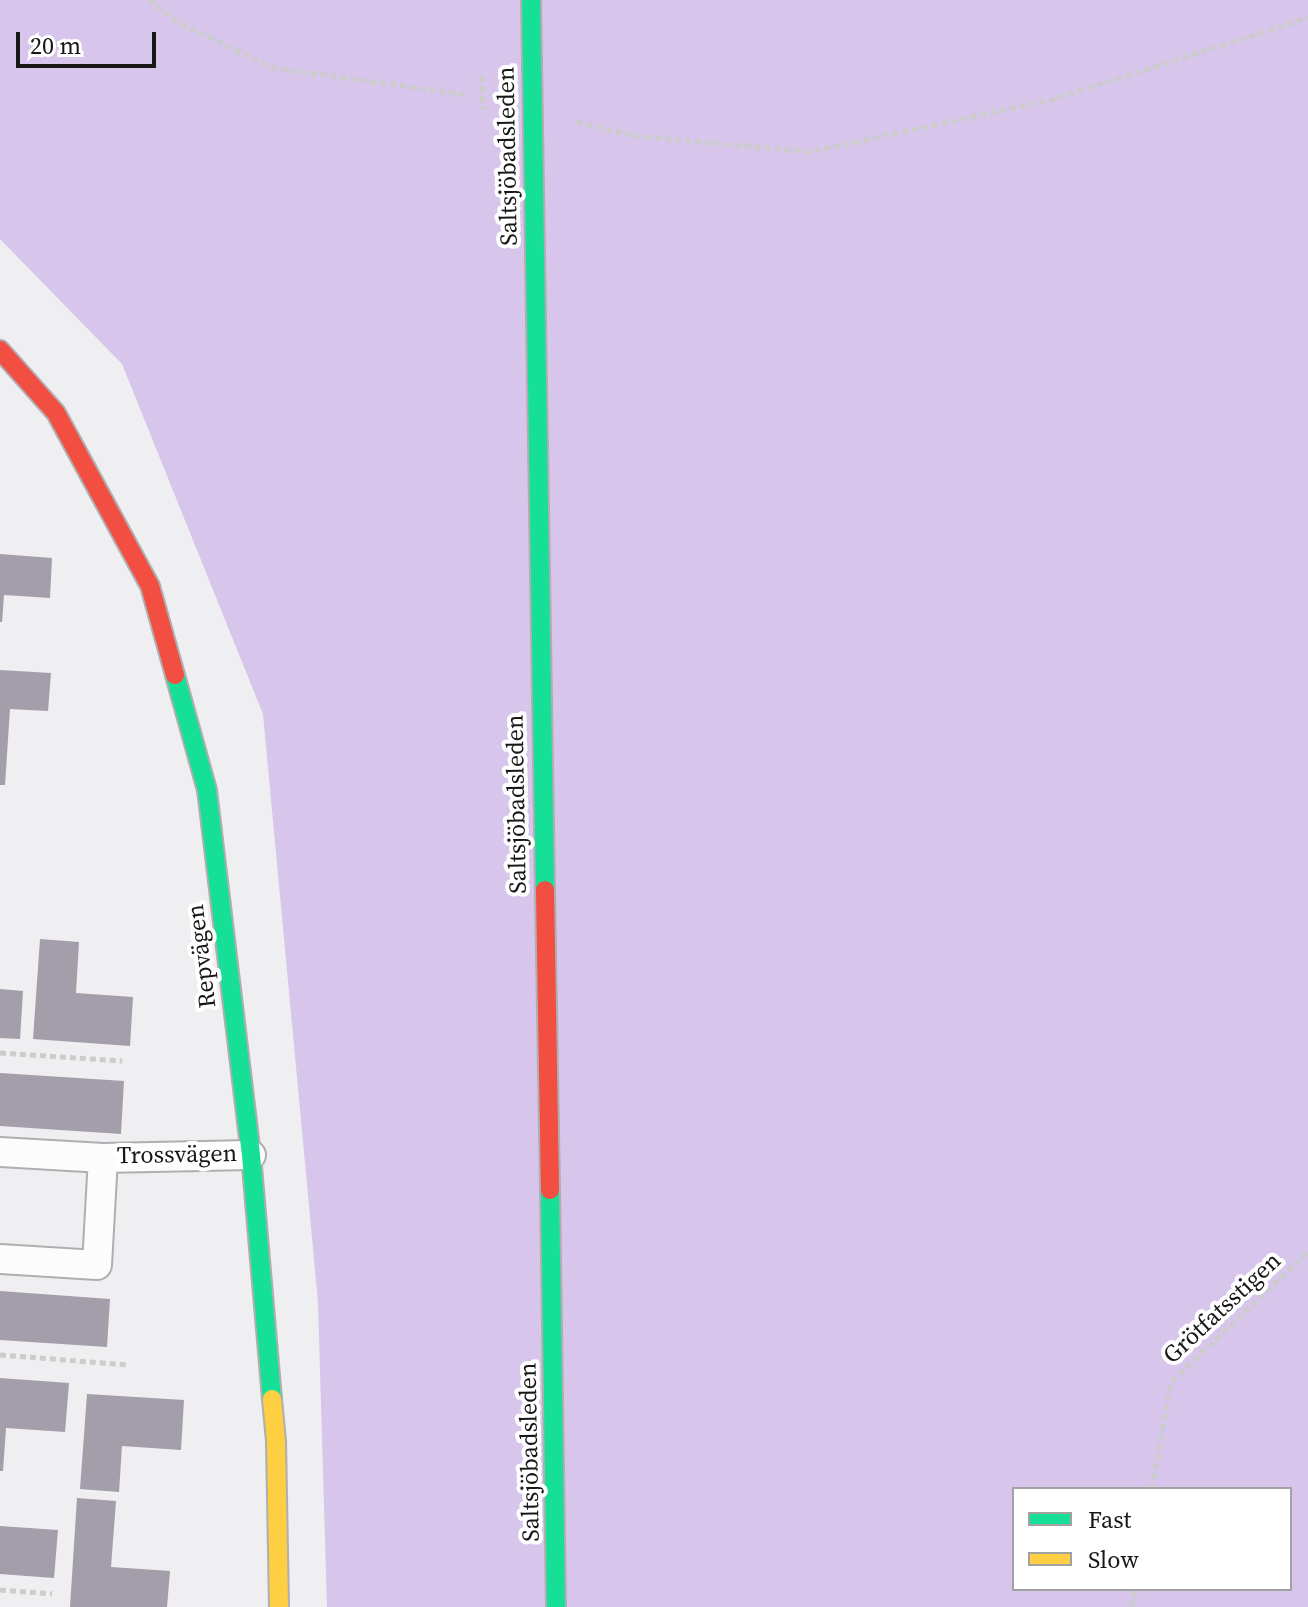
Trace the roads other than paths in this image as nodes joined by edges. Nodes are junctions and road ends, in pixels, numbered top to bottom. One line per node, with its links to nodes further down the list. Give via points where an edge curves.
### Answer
1 (531, 0): 8 (main road, Saltsjöbadsleden)
2 (0, 350): 4 (main road, Repvägen, via 56,413 150,586 207,790)
3 (0, 1152): 5 (lane, Trossvägen)
4 (251, 1155): 5 (lane, Trossvägen); 7 (main road, Repvägen, via 276,1441)
5 (103, 1158): 6 (lane, Trossvägen, via 97,1265)
6 (0, 1259)
7 (279, 1607)
8 (556, 1607)

